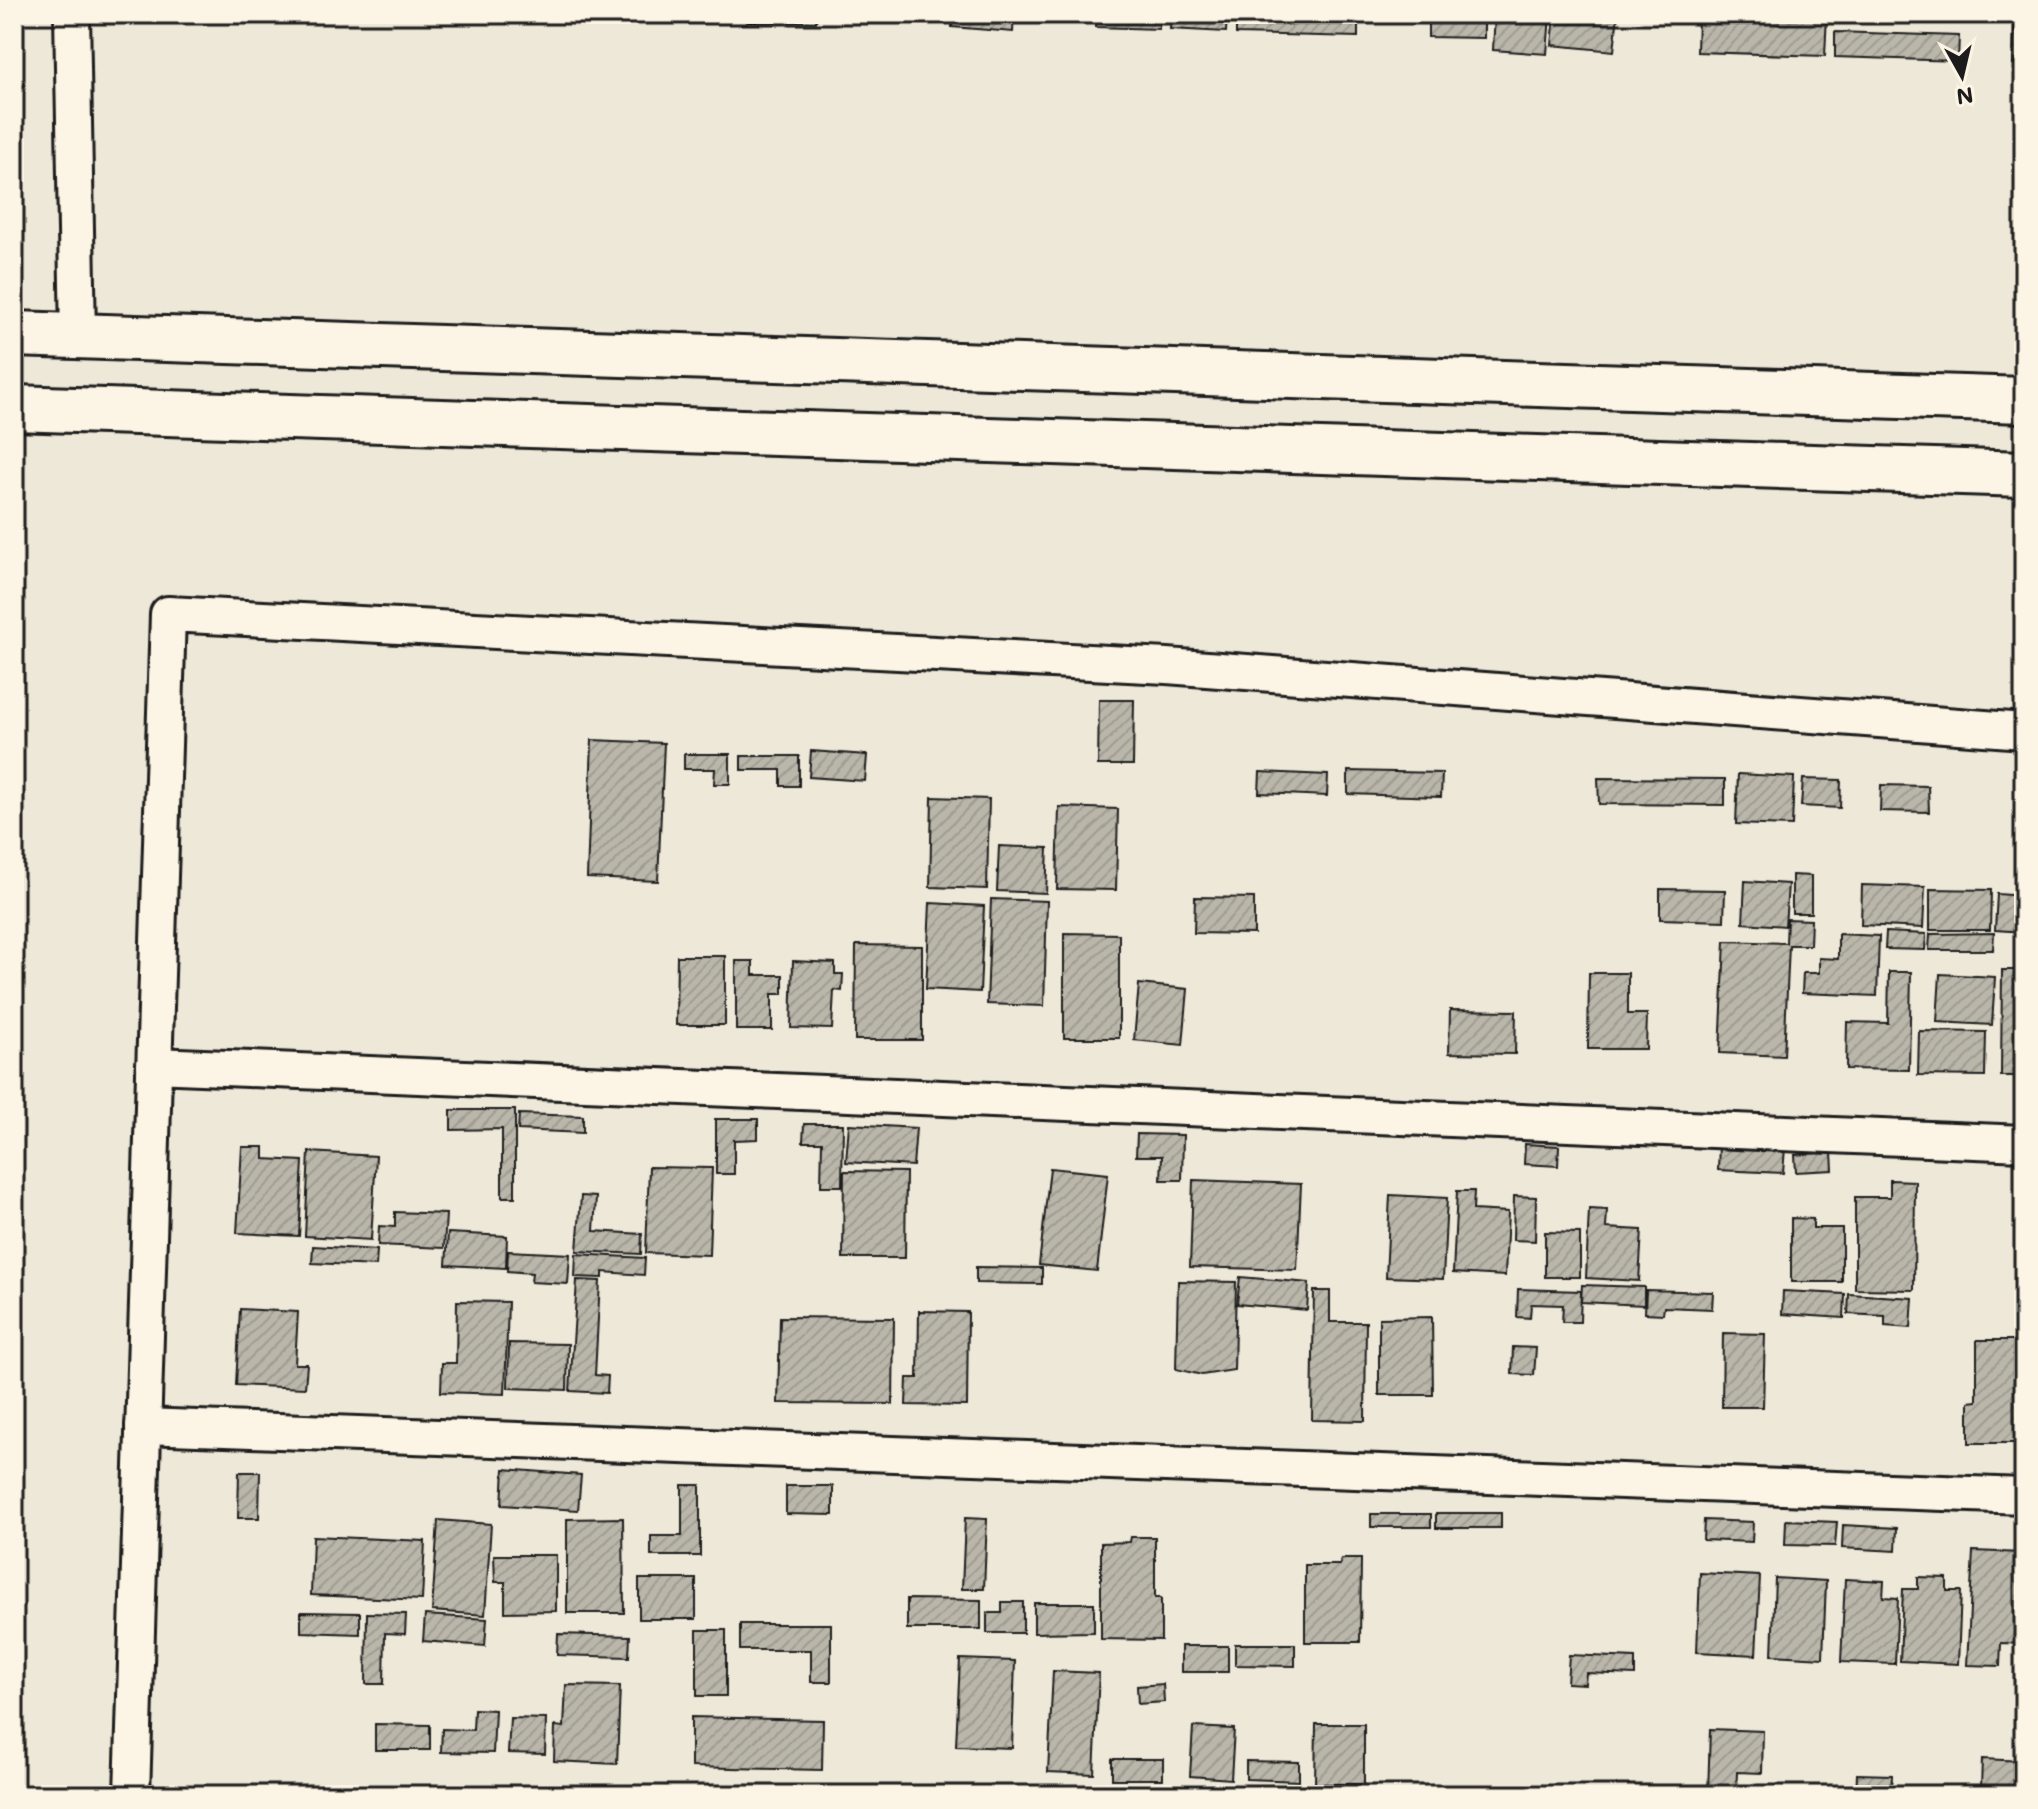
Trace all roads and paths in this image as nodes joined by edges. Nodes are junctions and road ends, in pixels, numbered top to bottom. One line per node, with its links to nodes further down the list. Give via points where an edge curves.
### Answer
1 (72, 14): 3 (street)
2 (14, 334): 3 (main road)
3 (78, 337): 4 (main road)
4 (2024, 400)
5 (14, 408): 6 (main road)
6 (2024, 474)
7 (2024, 731): 8 (street, via 1167,666 168,614)
8 (154, 1065): 9 (street); 10 (street)
9 (2024, 1143)
10 (143, 1426): 11 (street); 12 (street)
11 (2024, 1496)
12 (132, 1795)

